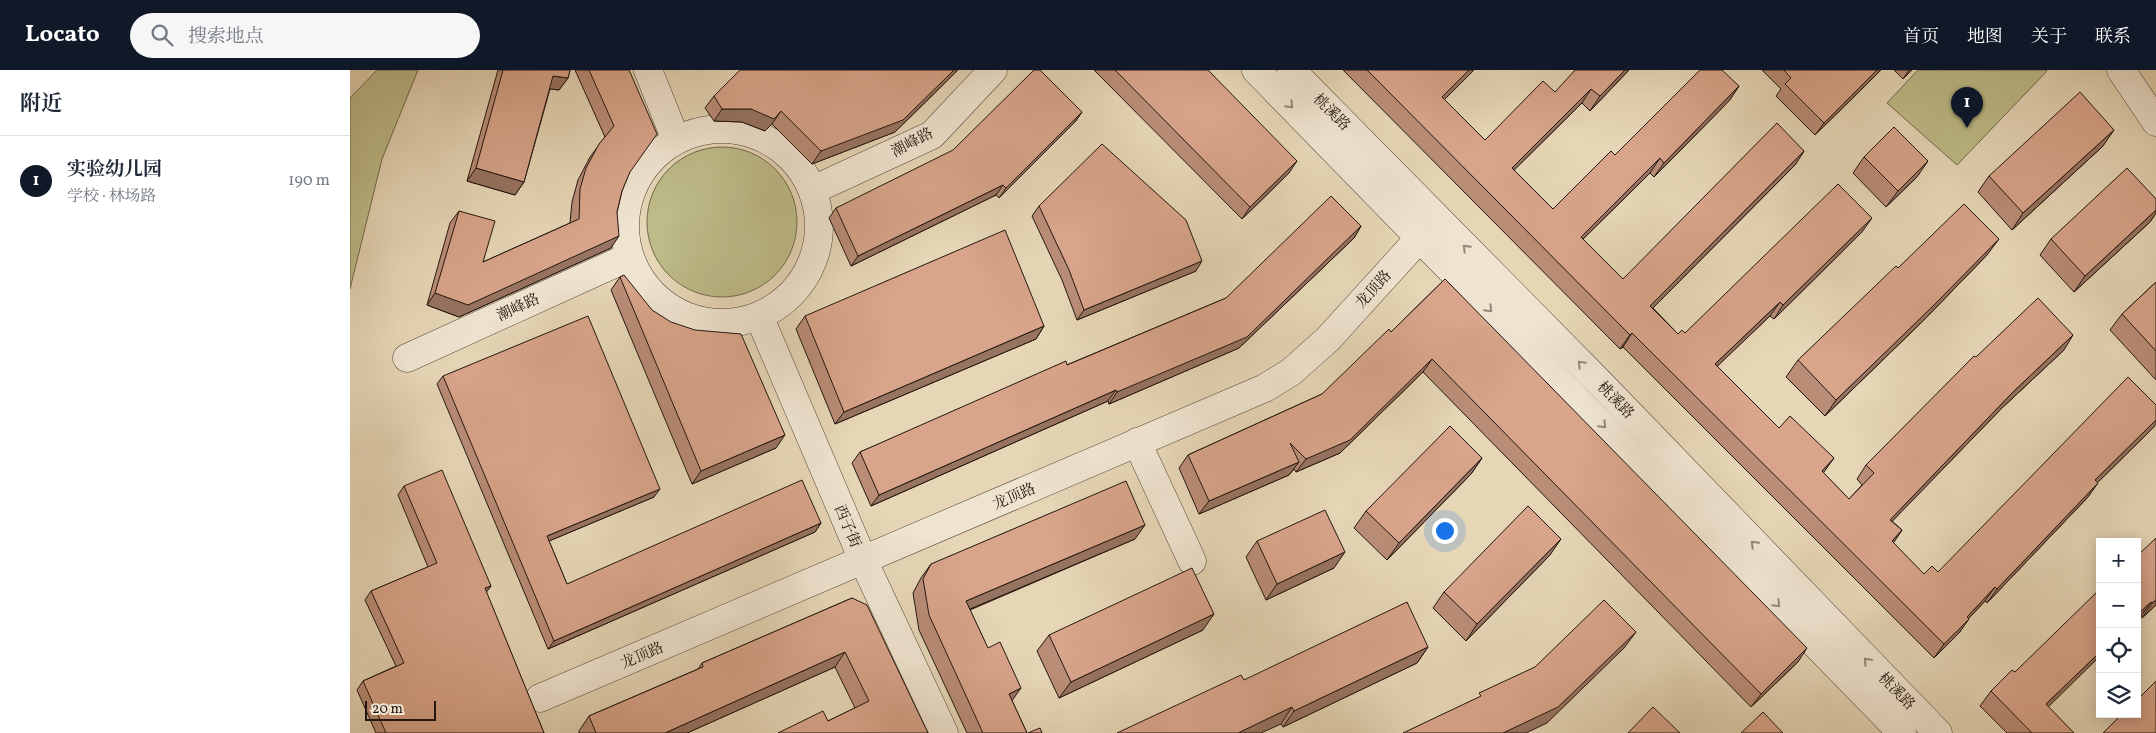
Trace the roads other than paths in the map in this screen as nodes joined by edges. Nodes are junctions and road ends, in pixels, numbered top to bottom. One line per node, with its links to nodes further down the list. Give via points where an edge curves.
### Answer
1 (648, 70): 7 (street)
2 (993, 70): 8 (street, 潮峰路, via 932,135)
3 (1256, 70): 9 (street, 桃溪路, one-way to 9)
4 (1291, 70): 9 (street, 桃溪路)
5 (2121, 70): 6 (street)
6 (2156, 122)
7 (676, 140): 8 (street, via 707,129 740,130 755,135 771,141 796,162); 10 (street, via 653,156 637,177 626,203 624,230)
8 (813, 190): 11 (street, via 819,219 817,249 805,277 785,300)
9 (1429, 228): 13 (street, 龙顶路, via 1328,339 1292,372 1265,388); 18 (street, 桃溪路, one-way to 18); 19 (street, 桃溪路, one-way to 9, via 1606,390)
10 (629, 257): 11 (street, via 644,285 667,307 688,317 728,323); 12 (street, 潮峰路)
11 (759, 316): 14 (street, 西子街)
12 (407, 358)
13 (1137, 442): 14 (street, 龙顶路); 15 (street)
14 (863, 560): 16 (street, 龙顶路); 17 (street, 西子街)
15 (1192, 561)
16 (540, 698)
17 (944, 733)
18 (1902, 733)
19 (1938, 733)

